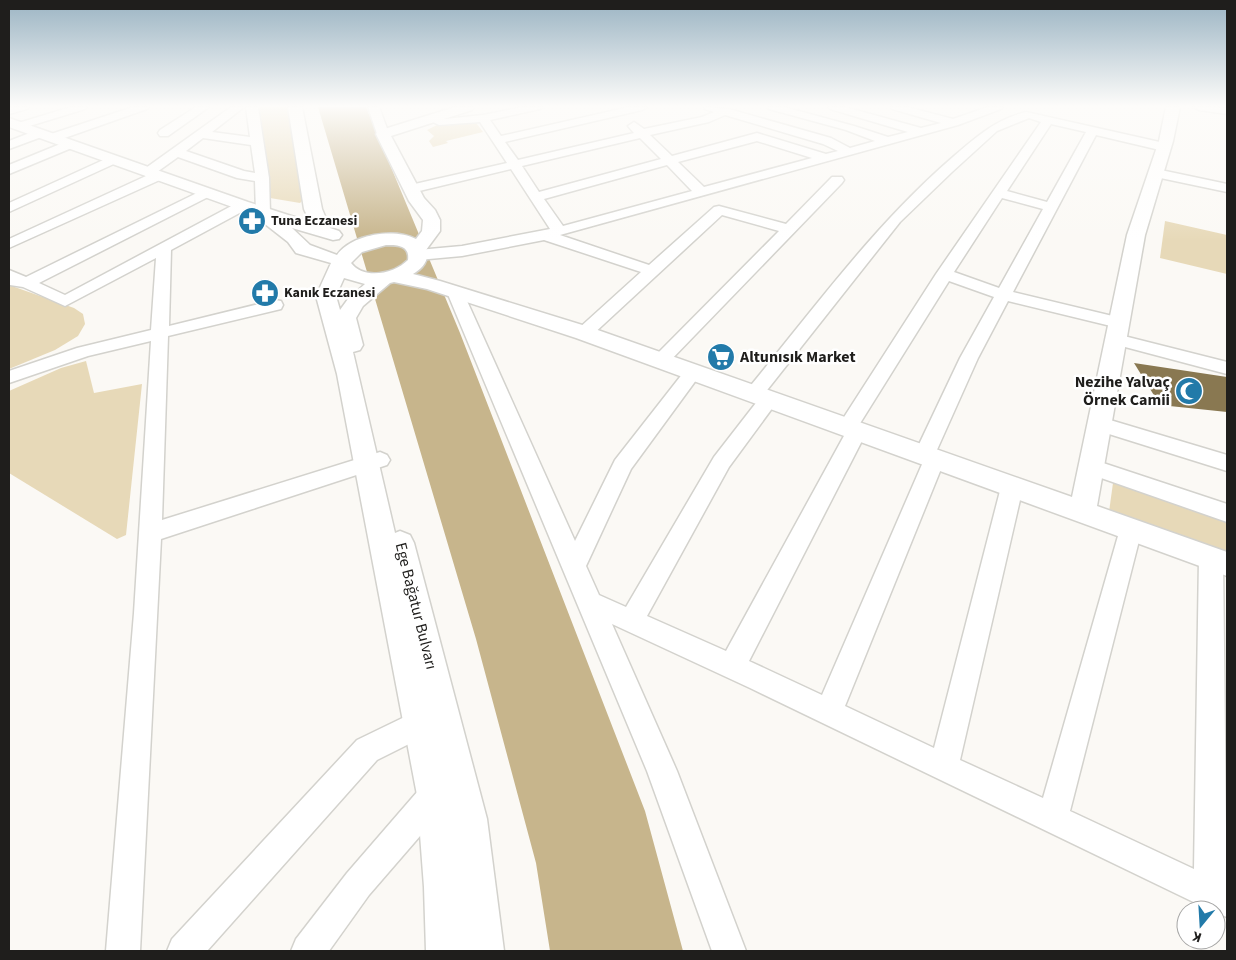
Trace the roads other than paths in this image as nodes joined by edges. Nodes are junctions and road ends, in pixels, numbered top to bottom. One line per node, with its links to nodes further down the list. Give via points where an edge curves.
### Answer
1 (52, 152): 21 (street)
2 (90, 152): 18 (main road)
3 (176, 152): 23 (street); 24 (street, via 242,175)
4 (258, 152): 24 (street)
5 (303, 152): 35 (main road)
6 (390, 152): 32 (main road, Ege Bağatur Bulvarı)
7 (506, 152): 20 (street)
8 (569, 152): 20 (street)
9 (662, 152): 19 (street)
10 (702, 152): 19 (street)
11 (805, 152): 17 (street)
12 (850, 152): 17 (street)
13 (967, 152): 61 (street, via 895,219)
14 (1027, 152): 29 (street)
15 (1081, 152): 33 (street)
16 (1162, 152): 22 (main road)
17 (825, 158): 27 (street)
18 (112, 160): 23 (main road); 34 (street)
19 (671, 160): 27 (street); 30 (street)
20 (514, 165): 30 (street); 32 (street)
21 (9, 170)
22 (1156, 173): 26 (street); 54 (main road, via 1136,235)
23 (153, 174): 28 (main road); 41 (street)
24 (262, 178): 36 (street)
25 (837, 180): 37 (street)
26 (1227, 188)
27 (701, 192): 39 (street)
28 (205, 193): 31 (main road); 50 (street)
29 (1000, 193): 33 (street); 46 (street)
30 (536, 198): 39 (street)
31 (242, 206): 36 (main road); 42 (street)
32 (413, 207): 40 (main road); 43 (main road, Ege Bağatur Bulvarı, via 426,209 432,219 433,230)
33 (1051, 207): 52 (street)
34 (9, 208)
35 (313, 209): 36 (main road, via 301,216); 38 (main road)
36 (271, 216): 38 (main road); 44 (main road, via 303,249)
37 (790, 230): 45 (street, via 719,210); 57 (street)
38 (318, 231): 40 (main road); 44 (main road, via 314,240 318,249)
39 (552, 233): 43 (street, via 462,251); 45 (street)
40 (377, 241): 43 (main road, via 406,242); 44 (main road, via 350,251)
41 (9, 244)
42 (164, 248): 50 (street, via 65,301); 56 (street)
43 (416, 256): 48 (main road, Ege Bağatur Bulvarı, via 406,271); 51 (main road, via 443,273)
44 (338, 261): 48 (main road, via 350,275 365,279); 65 (main road, Ege Bağatur Bulvarı, via 326,296)
45 (652, 271): 55 (street)
46 (944, 274): 52 (street); 63 (street)
47 (9, 275): 50 (street)
48 (389, 277): 51 (main road); 65 (main road, Ege Bağatur Bulvarı, via 355,302 346,318)
49 (9, 282): 50 (street)
50 (26, 283)
51 (455, 292): 55 (main road); 74 (street)
52 (1004, 295): 54 (street); 64 (street, via 970,358)
53 (275, 305): 56 (street)
54 (1117, 331): 58 (street); 62 (main road)
55 (584, 333): 57 (main road)
56 (160, 334): 60 (street, via 83,352); 72 (street)
57 (661, 360): 59 (main road)
58 (1227, 368)
59 (693, 372): 61 (main road); 74 (street, via 622,465)
60 (9, 377)
61 (761, 397): 63 (main road); 76 (street)
62 (1100, 424): 66 (street); 67 (main road)
63 (852, 429): 64 (main road); 77 (street)
64 (929, 457): 68 (main road); 78 (street)
65 (373, 462): 72 (street); 79 (main road, Ege Bağatur Bulvarı); 84 (main road, Ege Bağatur Bulvarı, via 468,819)
66 (1227, 463)
67 (1091, 467): 69 (main road); 70 (street)
68 (1012, 487): 69 (main road); 80 (street)
69 (1083, 512): 71 (main road)
70 (1227, 513)
71 (1131, 529): 73 (main road); 82 (street)
72 (150, 533): 85 (street)
73 (1219, 561): 83 (street)
74 (574, 567): 75 (street)
75 (590, 602): 76 (street); 91 (street, via 662,771)
76 (631, 621): 77 (street)
77 (732, 667): 78 (street)
78 (829, 712): 80 (street)
79 (421, 723): 81 (main road, Ege Bağatur Bulvarı); 86 (street, via 367,750)
80 (944, 767): 82 (street)
81 (435, 795): 87 (street, via 358,884); 88 (main road, Ege Bağatur Bulvarı)
82 (1053, 818): 83 (street)
83 (1219, 896)
84 (479, 913): 89 (street); 90 (main road, Ege Bağatur Bulvarı)
85 (122, 951)
86 (184, 951)
87 (308, 951)
88 (447, 951)
89 (452, 951)
90 (483, 951)
91 (729, 951)

